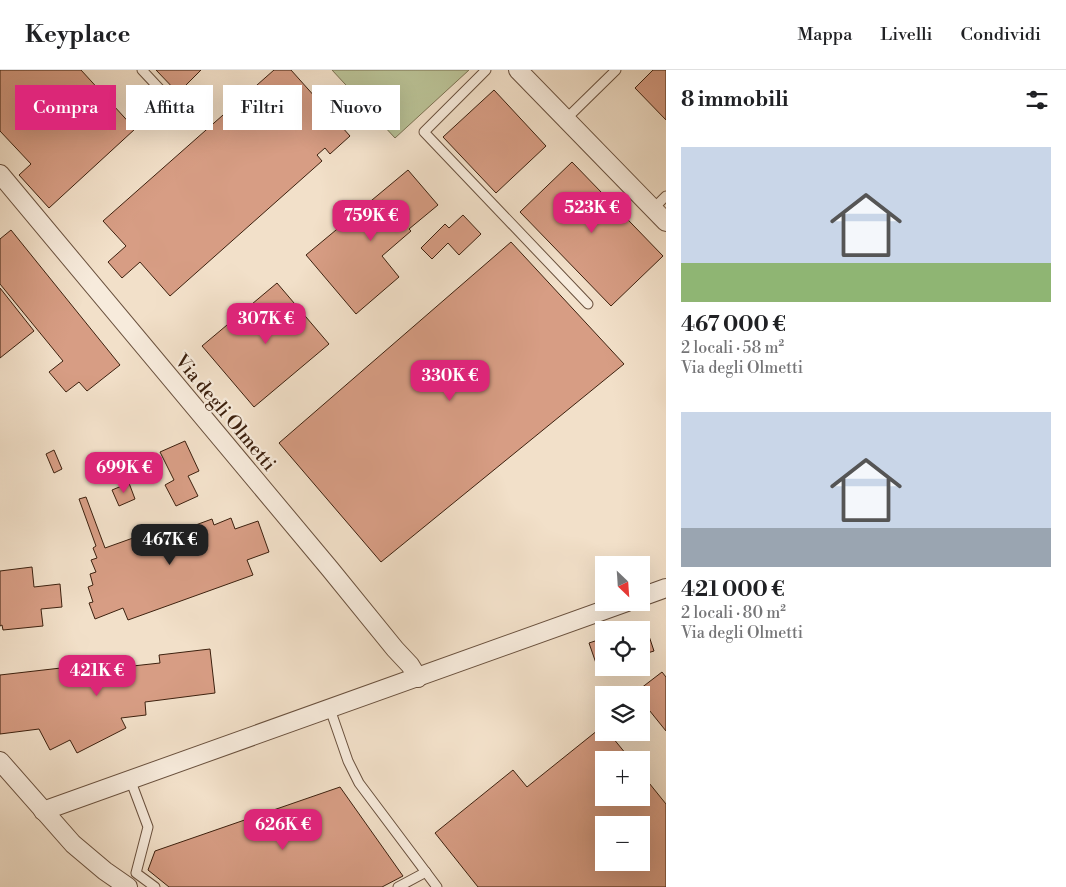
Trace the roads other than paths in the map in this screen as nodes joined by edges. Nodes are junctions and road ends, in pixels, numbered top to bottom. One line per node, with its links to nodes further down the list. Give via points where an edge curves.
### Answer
1 (142, 70): 5 (lane)
2 (486, 70): 11 (lane, via 424,132)
3 (518, 70): 6 (street)
4 (616, 70): 6 (lane)
5 (156, 85)
6 (566, 119): 9 (street)
7 (0, 174): 15 (street, Via degli Olmetti)
8 (666, 196): 9 (lane)
9 (653, 209): 10 (street)
10 (666, 222)
11 (588, 304)
12 (666, 588): 13 (street)
13 (650, 594)
14 (602, 611): 15 (street)
15 (418, 678): 16 (street)
16 (330, 709): 18 (street); 20 (lane, via 359,783)
17 (0, 761): 19 (street)
18 (130, 779): 19 (street); 22 (lane, via 148,827 136,873)
19 (43, 811): 21 (street, via 73,844)
20 (426, 872): 23 (lane); 24 (lane)
21 (128, 887)
22 (155, 887)
23 (398, 887)
24 (437, 887)

